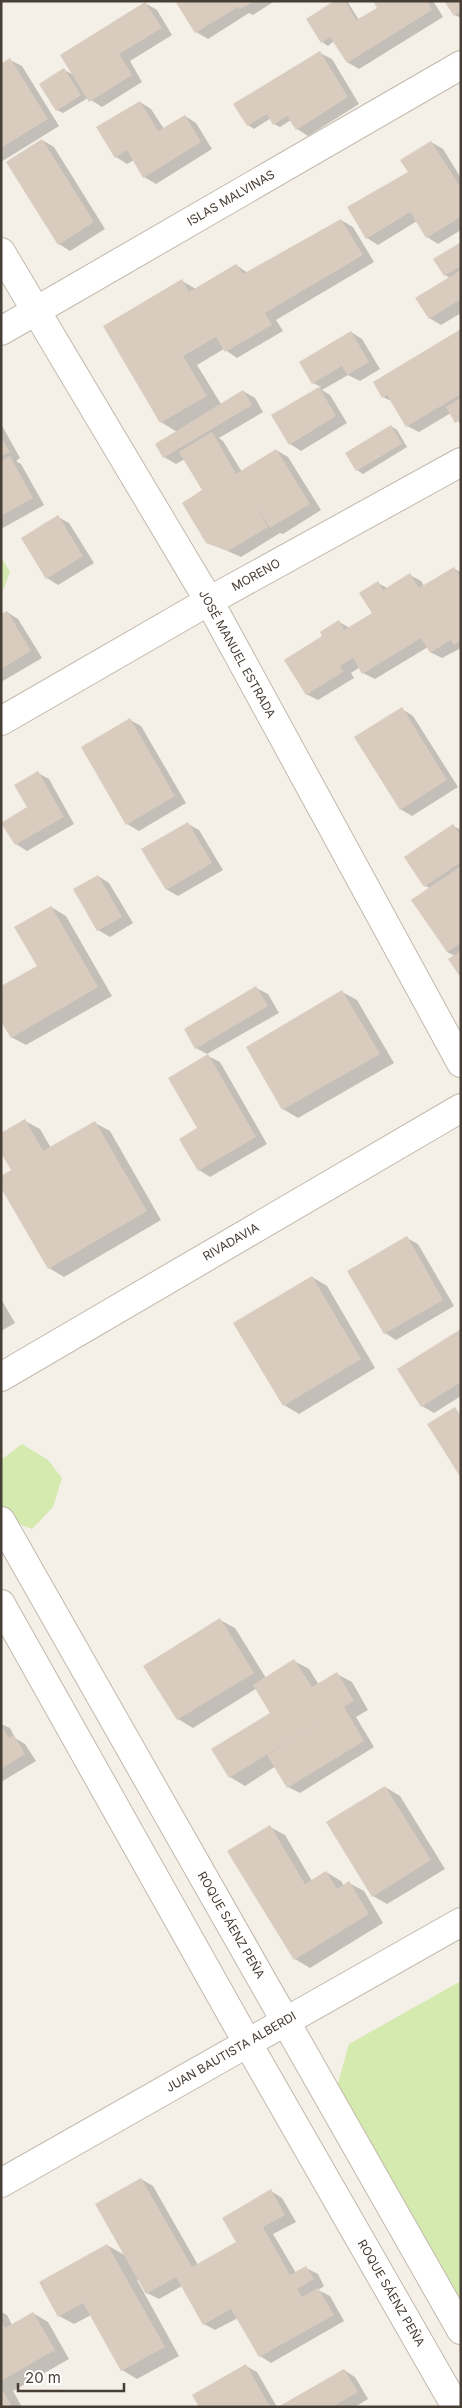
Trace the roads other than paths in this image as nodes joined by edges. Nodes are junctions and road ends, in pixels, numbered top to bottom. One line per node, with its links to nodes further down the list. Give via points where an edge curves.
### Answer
1 (461, 65): 3 (street, ISLAS MALVINAS)
2 (1, 252): 3 (street, JOSÉ MANUEL ESTRADA)
3 (35, 312): 4 (street, ISLAS MALVINAS); 6 (street, JOSÉ MANUEL ESTRADA)
4 (1, 330)
5 (461, 462): 6 (street, MORENO)
6 (209, 601): 7 (street, MORENO); 8 (street, JOSÉ MANUEL ESTRADA)
7 (1, 721)
8 (461, 1063)
9 (461, 1108): 10 (street, RIVADAVIA)
10 (1, 1377)
11 (1, 1521): 14 (street, ROQUE SÁENZ PEÑA)
12 (1, 1604): 15 (street, ROQUE SÁENZ PEÑA)
13 (461, 1922): 14 (street, JUAN BAUTISTA ALBERDI)
14 (285, 2021): 15 (street, JUAN BAUTISTA ALBERDI); 17 (street, ROQUE SÁENZ PEÑA)
15 (247, 2042): 16 (street, JUAN BAUTISTA ALBERDI); 18 (street, ROQUE SÁENZ PEÑA)
16 (1, 2184)
17 (461, 2330)
18 (456, 2407)

